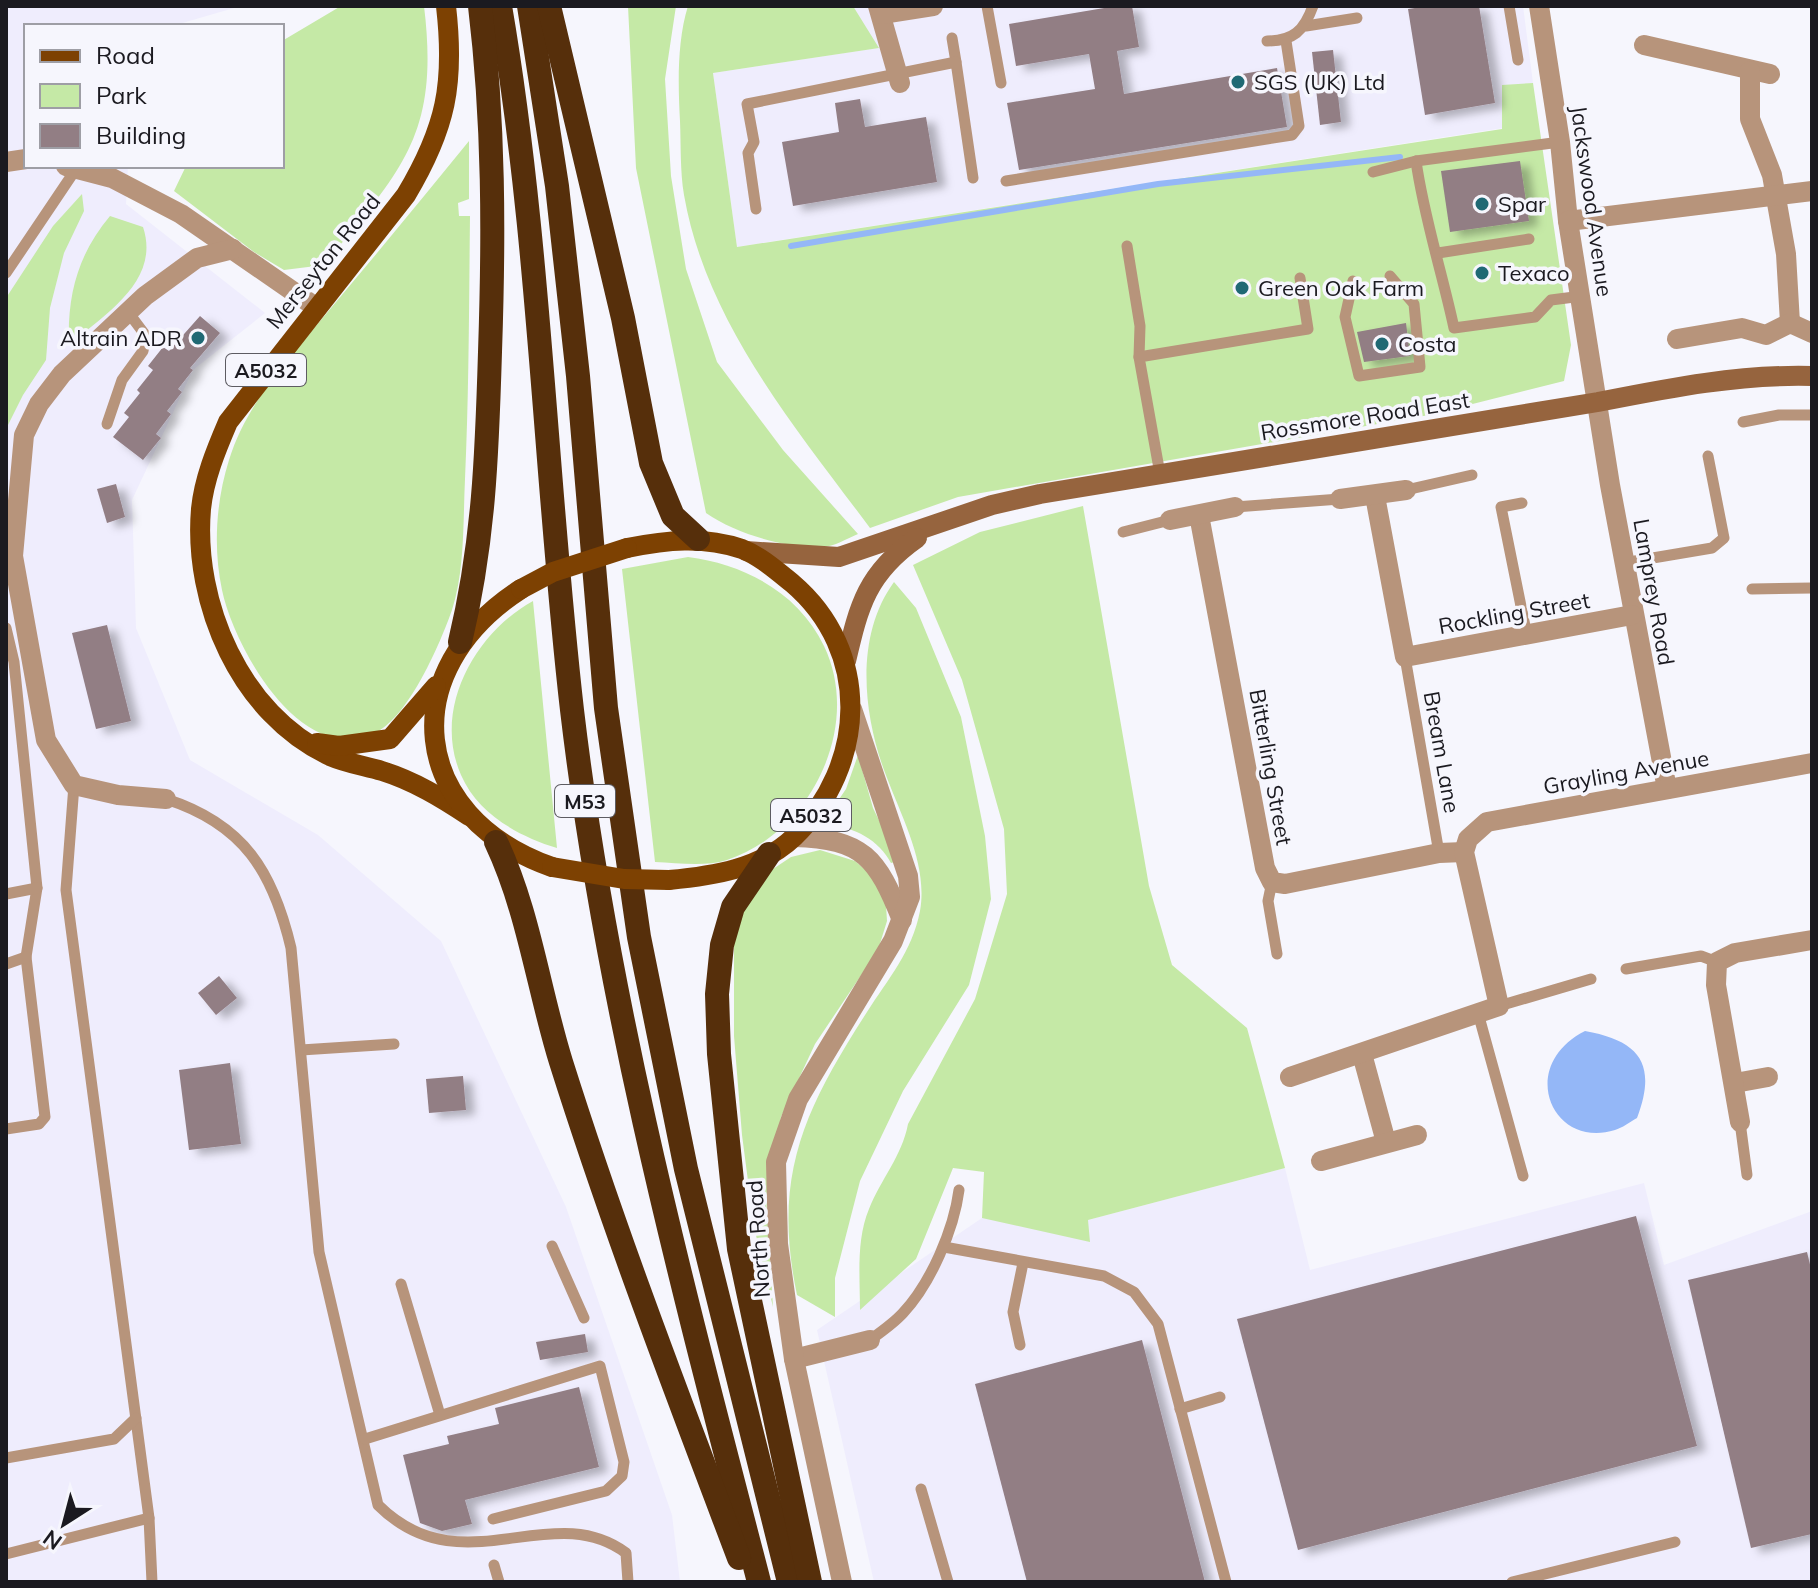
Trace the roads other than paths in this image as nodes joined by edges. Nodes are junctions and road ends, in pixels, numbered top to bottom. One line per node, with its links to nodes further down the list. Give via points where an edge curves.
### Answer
1 (446, 6): 42 (main road, Merseyton Road / A5032, via 450,90 428,158 406,195)
2 (480, 6): 74 (highway, via 489,87 494,236 483,522)
3 (500, 6): 143 (highway, M53, via 534,253 572,710 606,947 654,1177)
4 (529, 6): 144 (highway, M53, via 557,186 606,708 639,937 686,1169)
5 (549, 6): 65 (highway, via 623,318 651,463 673,516)
6 (933, 6): 11 (street)
7 (987, 6): 21 (lane)
8 (1313, 6): 13 (lane)
9 (1509, 6): 18 (lane)
10 (1539, 6): 22 (street, Jackswood Avenue)
11 (880, 10): 20 (street)
12 (1357, 18): 13 (lane)
13 (1306, 26): 16 (lane)
14 (952, 38): 19 (lane)
15 (1267, 41): 16 (lane)
16 (1286, 41): 28 (lane, via 1299,126 1292,135)
17 (1644, 45): 30 (street, via 1760,73 1750,119)
18 (1518, 60)
19 (956, 62): 20 (lane); 27 (lane)
20 (899, 78): 31 (lane, via 747,104)
21 (1001, 83)
22 (1560, 142): 23 (lane); 32 (street, Jackswood Avenue)
23 (1416, 161): 26 (lane); 36 (lane, via 1423,214)
24 (70, 168): 37 (lane)
25 (75, 168): 35 (street, via 112,178)
26 (1373, 172)
27 (973, 178)
28 (1006, 181)
29 (1812, 191): 30 (street)
30 (1776, 197): 32 (street); 44 (street)
31 (756, 209)
32 (1568, 221): 41 (street, Jackswood Avenue)
33 (1529, 239): 36 (lane)
34 (1127, 246): 47 (lane, via 1140,326)
35 (233, 249): 42 (street); 43 (street, via 197,258)
36 (1438, 253): 41 (lane, via 1454,328 1535,317 1551,300)
37 (6, 273)
38 (1390, 276): 40 (lane, via 1414,304 1420,367 1359,376 1345,317)
39 (1300, 278): 47 (lane, via 1308,329)
40 (1353, 281)
41 (1582, 296): 49 (street, Jackswood Avenue)
42 (317, 308): 79 (main road, Merseyton Road / A5032, via 228,422 201,507 200,549 209,604 243,677 271,712)
43 (128, 312): 52 (lane, via 146,336 143,351 122,380); 61 (street, via 62,374 39,404 24,435)
44 (1790, 323): 45 (street); 46 (street, via 1766,335 1742,328)
45 (1812, 333)
46 (1677, 339)
47 (1139, 357): 54 (lane)
48 (1812, 376): 49 (main road, Rossmore Road East, via 1687,384)
49 (1598, 402): 54 (main road, Rossmore Road East); 68 (street, Lamprey Road)
50 (1812, 415): 51 (lane)
51 (1743, 422)
52 (107, 424)
53 (1708, 456): 68 (lane, via 1724,538 1712,548)
54 (1160, 474): 66 (main road, Rossmore Road East, via 992,505)
55 (1472, 475): 56 (lane)
56 (1406, 490): 57 (street)
57 (1375, 496): 58 (street); 75 (street)
58 (1340, 499): 60 (lane)
59 (1522, 503): 73 (lane, via 1501,507)
60 (1235, 507): 62 (street)
61 (12, 510): 81 (street, via 13,556 46,740)
62 (1199, 515): 63 (street); 90 (street, Bitterling Street, via 1265,868)
63 (1170, 520): 64 (lane)
64 (1123, 532)
65 (698, 539): 67 (main road, A5032); 74 (main road, A5032, bridge, via 627,548 553,572 479,618)
66 (909, 539): 67 (main road, Rossmore Road East, via 814,557); 76 (main road, Rossmore Road East, via 874,577 858,611)
67 (746, 551): 76 (main road, A5032, via 807,596)
68 (1623, 563): 71 (street, Lamprey Road)
69 (1812, 588): 70 (lane)
70 (1752, 589)
71 (1632, 615): 73 (street, Rockling Street); 82 (street, Lamprey Road)
72 (6, 628): 91 (lane)
73 (1527, 636): 75 (street, Rockling Street)
74 (460, 642): 77 (main road, A5032)
75 (1405, 657): 88 (lane, Bream Lane)
76 (846, 661): 78 (main road, A5032)
77 (441, 680): 79 (main road, A5032, via 390,739 339,746); 84 (main road, A5032, via 435,733 441,771)
78 (852, 709): 85 (main road, A5032, via 833,781); 93 (street, North Road, via 908,876 910,897)
79 (306, 741): 84 (main road, Merseyton Road / A5032, via 330,756 418,786)
80 (1812, 763): 82 (street, Grayling Avenue)
81 (74, 785): 83 (street); 128 (lane, via 66,890)
82 (1667, 789): 87 (street, Grayling Avenue, via 1487,822 1468,839)
83 (166, 799): 104 (lane, via 225,826 260,863 280,902 291,948)
84 (469, 816): 86 (main road, A5032)
85 (794, 837): 89 (main road, A5032); 93 (street, via 843,843 875,863)
86 (496, 842): 89 (main road, A5032, bridge, via 552,867 624,879 720,875); 142 (highway, via 514,879 560,1060)
87 (1464, 852): 88 (street); 101 (street)
88 (1439, 853): 90 (street, via 1285,884)
89 (769, 854): 145 (highway, via 733,907 722,945 719,1054 739,1249)
90 (1272, 882): 95 (lane, via 1268,901)
91 (37, 888): 92 (lane); 96 (lane)
92 (6, 894)
93 (902, 920): 124 (street, North Road, via 798,1099 776,1162 778,1244)
94 (1812, 940): 97 (street, via 1735,953)
95 (1277, 954)
96 (26, 957): 98 (lane); 110 (lane, via 45,1117 39,1124)
97 (1717, 962): 99 (lane, via 1701,956); 108 (street, via 1716,985)
98 (6, 964)
99 (1626, 969)
100 (1591, 979): 101 (lane)
101 (1499, 1006): 102 (street)
102 (1478, 1013): 105 (street); 115 (lane)
103 (394, 1044): 104 (lane)
104 (301, 1050): 129 (lane, via 319,1252)
105 (1362, 1054): 106 (street); 112 (street)
106 (1290, 1077)
107 (1768, 1077): 108 (street)
108 (1735, 1083): 109 (street)
109 (1740, 1122): 114 (lane)
110 (6, 1129)
111 (1417, 1135): 112 (street)
112 (1386, 1142): 113 (street)
113 (1321, 1161)
114 (1747, 1175)
115 (1523, 1176)
116 (959, 1190): 118 (lane)
117 (552, 1246): 121 (lane)
118 (944, 1247): 119 (lane); 122 (lane, via 904,1312)
119 (1023, 1263): 123 (lane, via 1013,1312); 126 (lane, via 1104,1276 1134,1292 1158,1324)
120 (401, 1284): 127 (lane)
121 (584, 1318)
122 (870, 1340): 124 (street)
123 (1020, 1345)
124 (794, 1359): 146 (street, North Road)
125 (1220, 1397): 126 (lane)
126 (1180, 1409): 148 (lane)
127 (440, 1415): 129 (lane); 133 (lane, via 600,1366 624,1462 622,1476 606,1491)
128 (136, 1418): 130 (lane, via 114,1439); 132 (lane)
129 (365, 1439): 134 (lane, via 378,1505 394,1533)
130 (6, 1458)
131 (921, 1489): 147 (lane)
132 (149, 1518): 137 (lane); 139 (lane)
133 (493, 1519)
134 (406, 1542)
135 (1675, 1542): 149 (lane)
136 (554, 1547): 141 (lane, via 584,1537 610,1540 626,1553)
137 (6, 1554)
138 (509, 1560): 140 (lane, via 488,1566)
139 (152, 1582)
140 (499, 1582)
141 (628, 1582)
142 (748, 1582)
143 (759, 1582)
144 (789, 1582)
145 (810, 1582)
146 (842, 1582)
147 (948, 1582)
148 (1226, 1582)
149 (1512, 1582)

